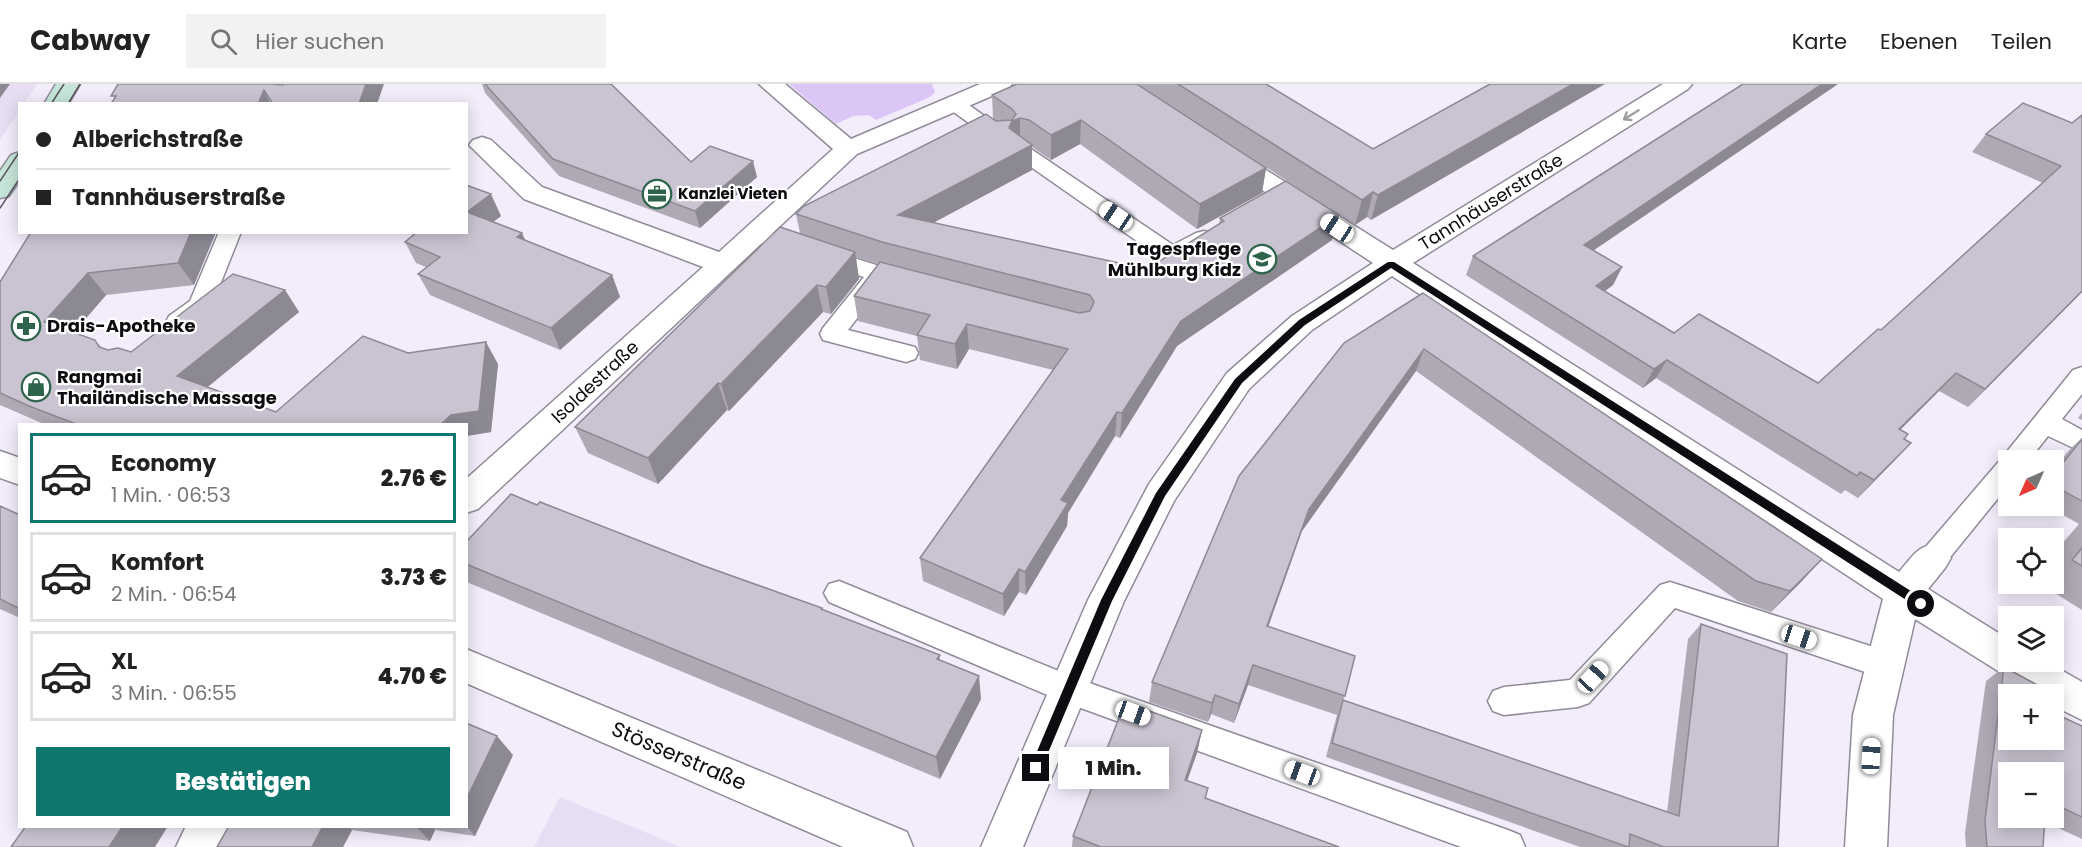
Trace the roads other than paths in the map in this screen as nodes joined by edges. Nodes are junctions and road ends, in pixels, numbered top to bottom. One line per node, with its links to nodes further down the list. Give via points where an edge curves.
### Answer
1 (68, 84): 6 (main road)
2 (771, 84): 9 (street)
3 (1000, 84): 5 (street, Isoldestraße)
4 (1680, 84): 16 (street, Tannhäuserstraße, one-way to 16)
5 (957, 95): 9 (street, Isoldestraße); 12 (lane, via 1012,145 1173,255)
6 (57, 102)
7 (1205, 142): 16 (street, via 1273,199)
8 (482, 145): 15 (street, via 533,193)
9 (848, 149): 14 (street, Isoldestraße)
10 (18, 163): 11 (main road)
11 (0, 190)
12 (1223, 227)
13 (229, 234): 19 (lane, via 200,305)
14 (756, 234): 15 (street, Isoldestraße); 17 (lane)
15 (723, 264): 28 (street, Isoldestraße)
16 (1391, 264): 31 (street); 36 (street, Tannhäuserstraße, via 1302,322 1238,381 1161,493 1106,600)
17 (878, 275): 18 (lane); 20 (lane, via 832,334)
18 (923, 286)
19 (164, 333)
20 (906, 353)
21 (2082, 376): 22 (lane)
22 (2046, 423): 23 (lane); 24 (lane)
23 (2082, 442)
24 (2023, 450)
25 (0, 464): 26 (street)
26 (18, 471)
27 (1998, 479): 29 (lane)
28 (468, 498)
29 (1933, 558): 31 (street)
30 (839, 593): 36 (lane)
31 (1903, 593): 32 (street); 33 (street)
32 (1998, 652)
33 (1886, 665): 37 (lane, via 1670,594 1578,693); 44 (street, via 1873,716)
34 (468, 666): 41 (street, Stösserstraße)
35 (2031, 672): 38 (street)
36 (1070, 690): 42 (street, Tannhäuserstraße); 43 (lane)
37 (1504, 700)
38 (2082, 703)
39 (209, 828): 40 (street)
40 (197, 847)
41 (892, 847)
42 (1002, 847)
43 (1508, 847)
44 (1866, 847)

